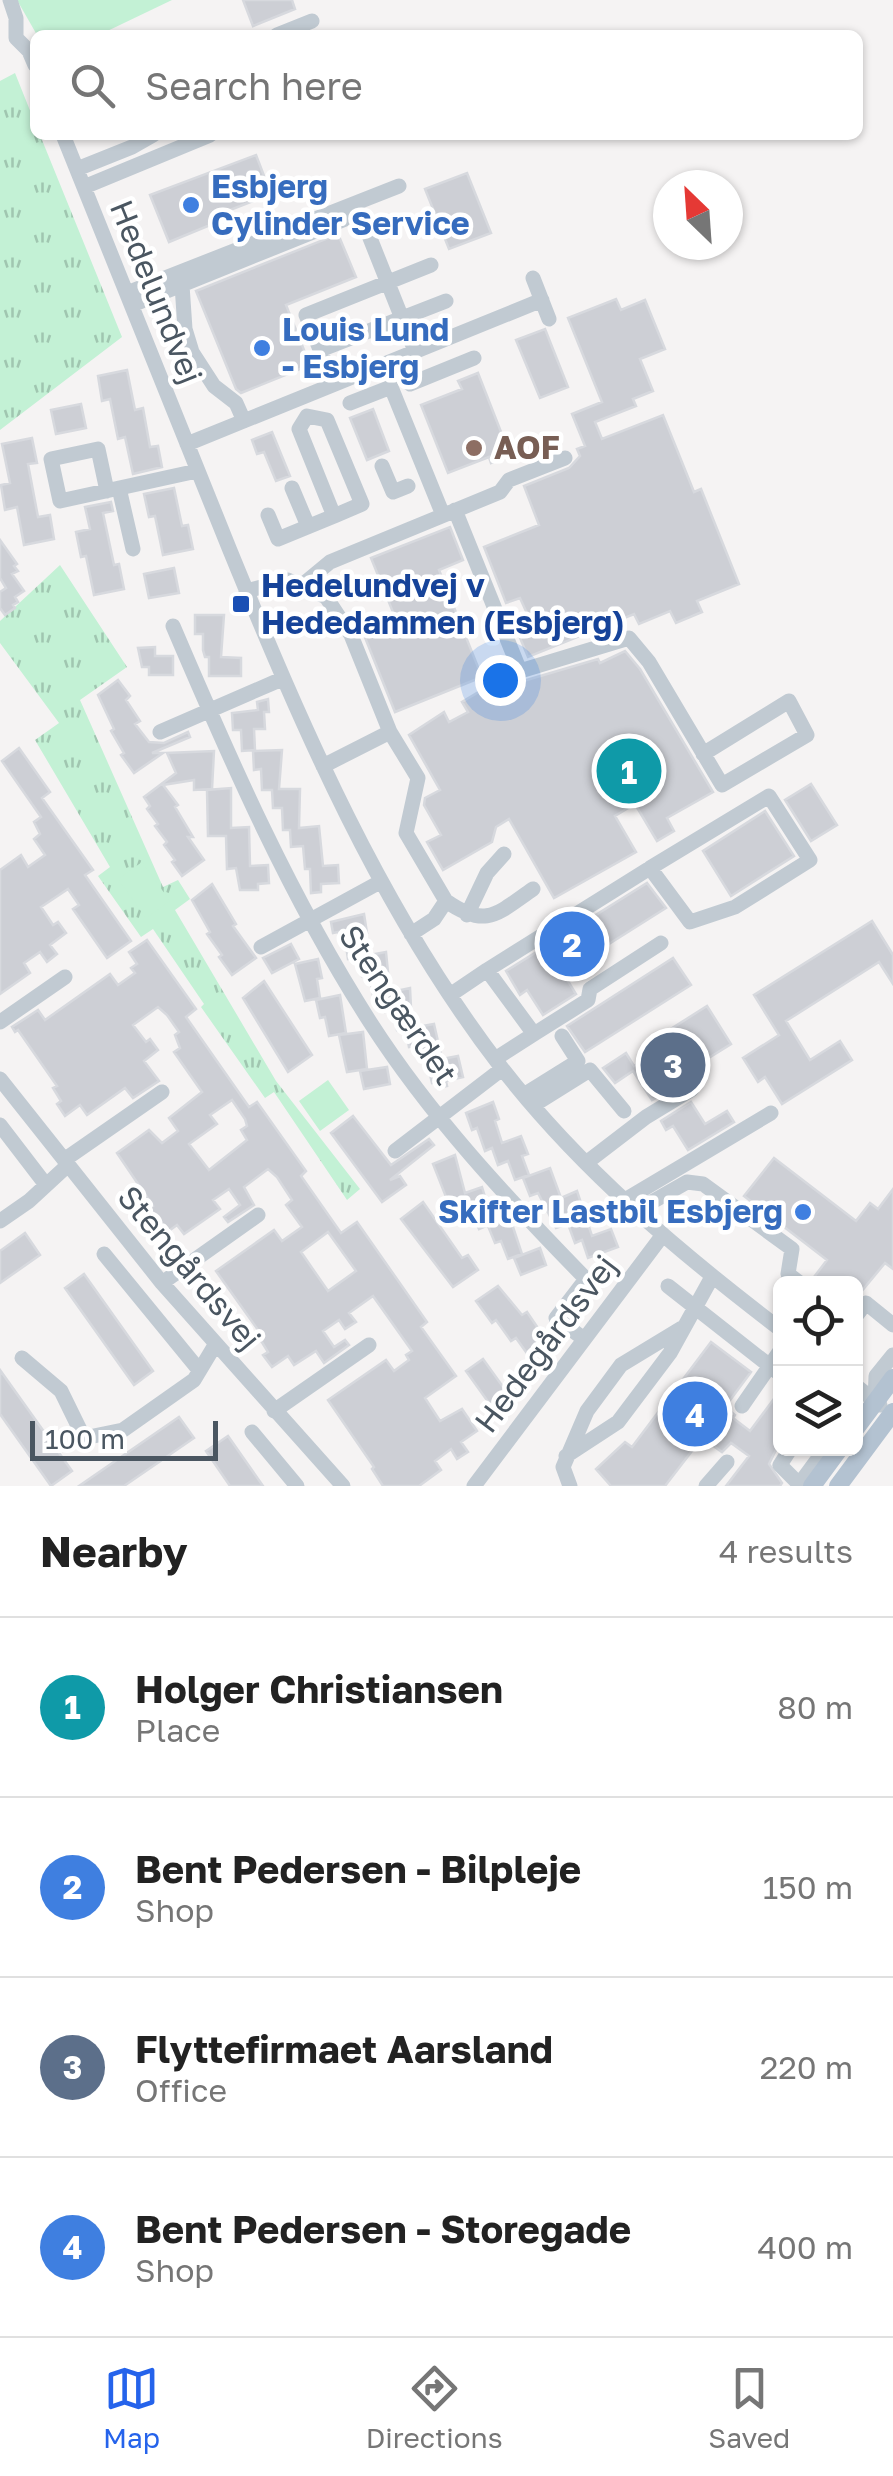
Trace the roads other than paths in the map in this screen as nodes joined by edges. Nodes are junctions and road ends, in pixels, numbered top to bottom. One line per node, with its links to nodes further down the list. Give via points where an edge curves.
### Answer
1 (10, 0): 4 (street, via 16,18)
2 (312, 21): 3 (street)
3 (290, 30)
4 (8, 38): 5 (street)
5 (30, 50)
6 (65, 140): 9 (street, Hedelundvej)
7 (145, 140): 9 (street)
8 (198, 140): 10 (street)
9 (76, 169): 10 (street, Hedelundvej)
10 (84, 186): 16 (street, Hedelundvej)
11 (399, 186): 16 (street)
12 (431, 265): 14 (street)
13 (533, 278): 18 (street)
14 (388, 282): 15 (street, via 360,212); 19 (street); 22 (street, via 306,315)
15 (182, 285): 16 (street); 33 (street, via 192,352)
16 (129, 299): 34 (street, Hedelundvej)
17 (446, 300): 19 (street)
18 (542, 300): 20 (street); 21 (street)
19 (402, 318): 22 (street); 23 (street)
20 (550, 318)
21 (446, 339): 23 (street); 25 (street)
22 (320, 350): 27 (street)
23 (416, 351): 26 (street)
24 (474, 358): 25 (street)
25 (456, 366): 28 (street)
26 (362, 373): 27 (street); 29 (street)
27 (334, 384): 30 (street)
28 (410, 384)
29 (370, 395): 31 (street); 40 (street, via 390,387)
30 (300, 398): 32 (street); 33 (street)
31 (350, 403)
32 (307, 416): 39 (street, via 327,420); 42 (street, via 299,429)
33 (244, 420): 34 (street)
34 (187, 444): 37 (street, Hedelundvej)
35 (565, 458): 40 (street)
36 (382, 466): 39 (street, via 401,489)
37 (197, 471): 44 (street, via 113,489); 46 (street, Hedelundvej)
38 (292, 488): 43 (street)
39 (362, 504): 42 (street)
40 (449, 513): 45 (street, via 330,562); 52 (street, via 520,671 630,638)
41 (268, 515): 43 (street, via 278,539)
42 (334, 516): 43 (street)
43 (308, 526)
44 (133, 549)
45 (301, 586): 46 (street, via 288,580); 51 (street, via 326,597 351,635)
46 (246, 590): 48 (street, Hedelundvej)
47 (173, 626): 49 (street, Stengærdet)
48 (282, 680): 49 (street); 53 (street, Hedelundvej)
49 (209, 711): 50 (street); 60 (street, Stengærdet)
50 (160, 732)
51 (390, 732): 53 (street); 58 (street, via 418,778 406,832)
52 (703, 754): 52 (street, via 722,785 806,735 789,702)
53 (323, 766): 56 (street, Hedelundvej)
54 (504, 854): 59 (street)
55 (650, 868): 55 (street, via 690,922 735,907 810,860 769,796); 64 (street)
56 (380, 882): 60 (street, Stengærdet); 61 (street, Hedelundvej)
57 (533, 889): 59 (street, via 499,912)
58 (446, 900): 59 (street); 61 (street)
59 (467, 915)
60 (310, 921): 63 (street, Stengærdet); 77 (street, Stengærdet, via 372,1024)
61 (411, 934): 66 (street, Hedelundvej)
62 (661, 944): 68 (street)
63 (262, 947)
64 (488, 970): 66 (street); 68 (street)
65 (65, 977): 67 (street)
66 (450, 995): 70 (street, Hedelundvej)
67 (0, 1022)
68 (534, 1034): 70 (street)
69 (562, 1036): 74 (street, via 578,1061)
70 (499, 1064): 74 (street, Hedelundvej); 77 (street, Stengærdet)
71 (0, 1080): 81 (street, Stengårdsvej)
72 (692, 1089): 80 (street)
73 (162, 1092): 81 (street)
74 (530, 1099): 75 (street, via 590,1070); 80 (street, Hedelundvej)
75 (624, 1112)
76 (771, 1113): 83 (street)
77 (441, 1118): 79 (street, Stengærdet); 97 (street, Stengærdet, via 586,1279 556,1318)
78 (0, 1126): 82 (street)
79 (395, 1151)
80 (586, 1162): 83 (street, Hedelundvej)
81 (66, 1163): 82 (street); 90 (street, Stengårdsvej)
82 (46, 1184): 85 (street)
83 (631, 1206): 86 (street, Hedelundvej); 88 (street, via 686,1182 703,1184 792,1249)
84 (258, 1215): 90 (street)
85 (0, 1221)
86 (662, 1236): 89 (street, Hedelundvej); 97 (street, Hedegårdsvej)
87 (104, 1254): 103 (street)
88 (791, 1276)
89 (712, 1277): 92 (street); 94 (street, Hedelundvej)
90 (162, 1283): 98 (street, Stengårdsvej)
91 (668, 1286): 92 (street)
92 (694, 1306): 96 (street); 102 (street)
93 (863, 1307): 95 (street)
94 (773, 1325)
95 (893, 1325)
96 (682, 1328): 113 (street, via 618,1422); 113 (street, via 621,1365 587,1411)
97 (584, 1339): 121 (street, Hedegårdsvej)
98 (215, 1344): 103 (street); 109 (street, Stengårdsvej)
99 (369, 1346): 109 (street)
100 (893, 1356): 107 (street, via 876,1376)
101 (22, 1358): 103 (street, via 61,1390 84,1438 123,1430)
102 (773, 1368)
103 (199, 1370)
104 (773, 1372): 108 (street)
105 (893, 1378): 107 (main road)
106 (863, 1392): 107 (street)
107 (875, 1402): 110 (street); 111 (main road)
108 (742, 1406)
109 (274, 1410): 120 (street, Stengårdsvej)
110 (892, 1412): 124 (main road)
111 (863, 1418)
112 (252, 1432): 119 (street)
113 (566, 1456): 122 (street, via 563,1472)
114 (786, 1456): 118 (street, via 780,1466)
115 (821, 1456): 118 (street)
116 (832, 1456): 118 (main road)
117 (726, 1462): 123 (street)
118 (803, 1485)
119 (296, 1486)
120 (343, 1486)
121 (474, 1486)
122 (570, 1486)
123 (706, 1486)
124 (838, 1486)

